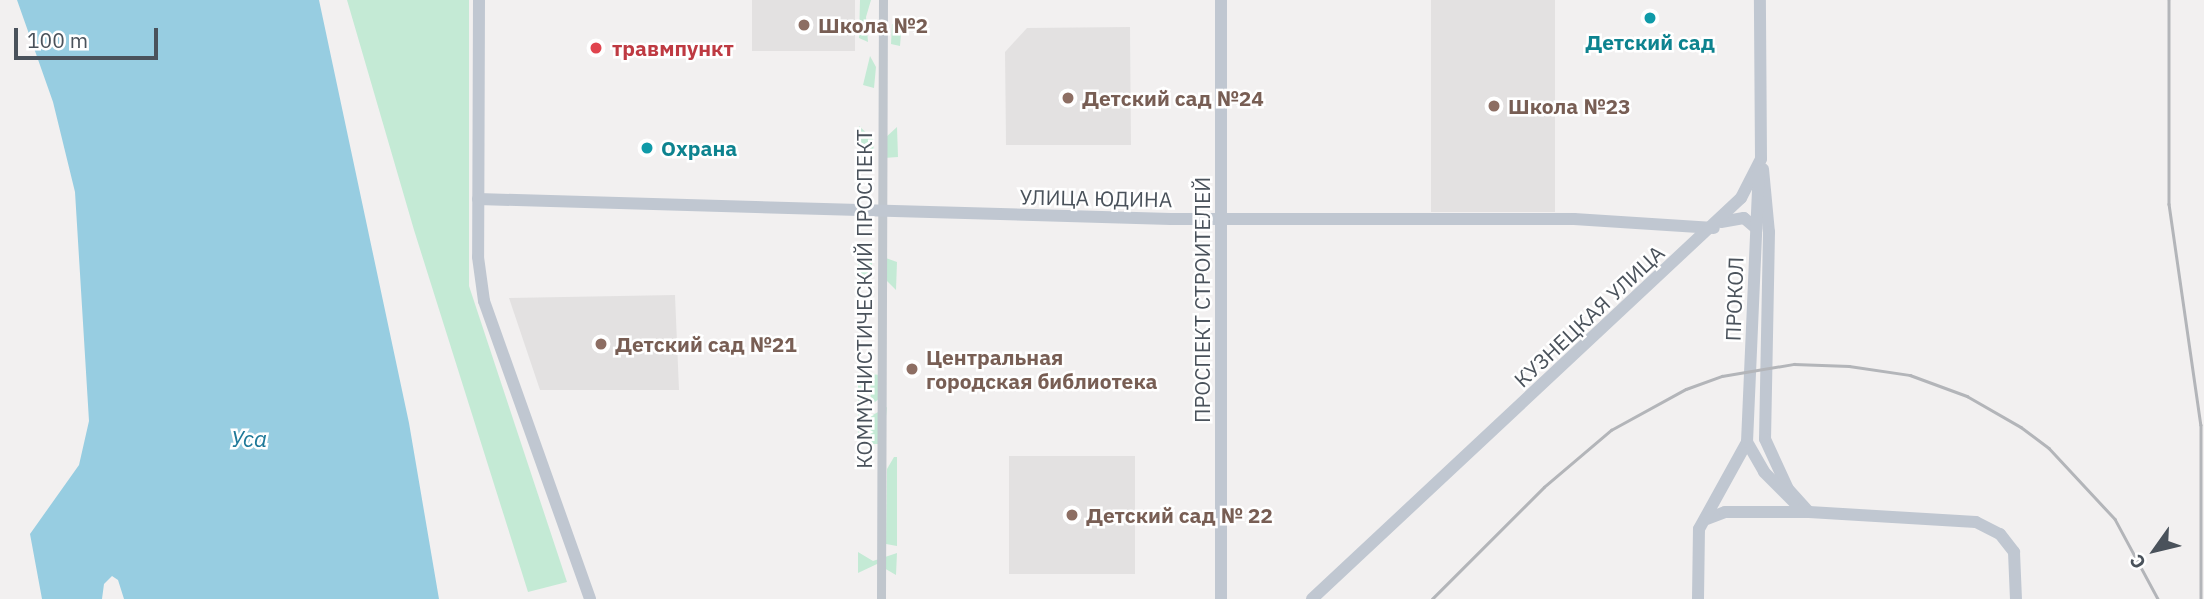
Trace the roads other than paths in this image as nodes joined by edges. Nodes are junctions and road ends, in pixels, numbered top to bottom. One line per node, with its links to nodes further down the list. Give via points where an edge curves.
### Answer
1 (479, 0): 6 (main road)
2 (883, 0): 7 (street, КОММУНИСТИЧЕСКИЙ ПРОСПЕКТ)
3 (1220, 0): 8 (main road, ПРОСПЕКТ СТРОИТЕЛЕЙ)
4 (1760, 0): 5 (main road, КУЗНЕЦКАЯ УЛИЦА)
5 (1761, 159): 9 (main road, КУЗНЕЦКАЯ УЛИЦА, via 1741,198); 10 (main road, ПРОКОЛ); 12 (main road, via 1769,232 1765,439 1788,489)
6 (478, 200): 7 (main road, УЛИЦА ЮДИНА); 14 (main road, via 484,301)
7 (881, 213): 8 (main road, УЛИЦА ЮДИНА); 15 (street, КОММУНИСТИЧЕСКИЙ ПРОСПЕКТ)
8 (1221, 220): 9 (main road, УЛИЦА ЮДИНА, via 1574,219); 16 (main road, ПРОСПЕКТ СТРОИТЕЛЕЙ)
9 (1716, 226): 10 (main road, УЛИЦА ЮДИНА, via 1744,218); 17 (main road, КУЗНЕЦКАЯ УЛИЦА)
10 (1756, 228): 11 (main road, ПРОКОЛ)
11 (1747, 442): 12 (main road, via 1780,492); 13 (main road)
12 (1809, 512): 13 (main road, via 1725,512); 19 (main road, via 1976,522 2000,534 2016,560)
13 (1707, 519): 18 (main road, via 1698,536)
14 (590, 599)
15 (881, 599)
16 (1221, 599)
17 (1312, 599)
18 (1698, 599)
19 (2016, 599)

